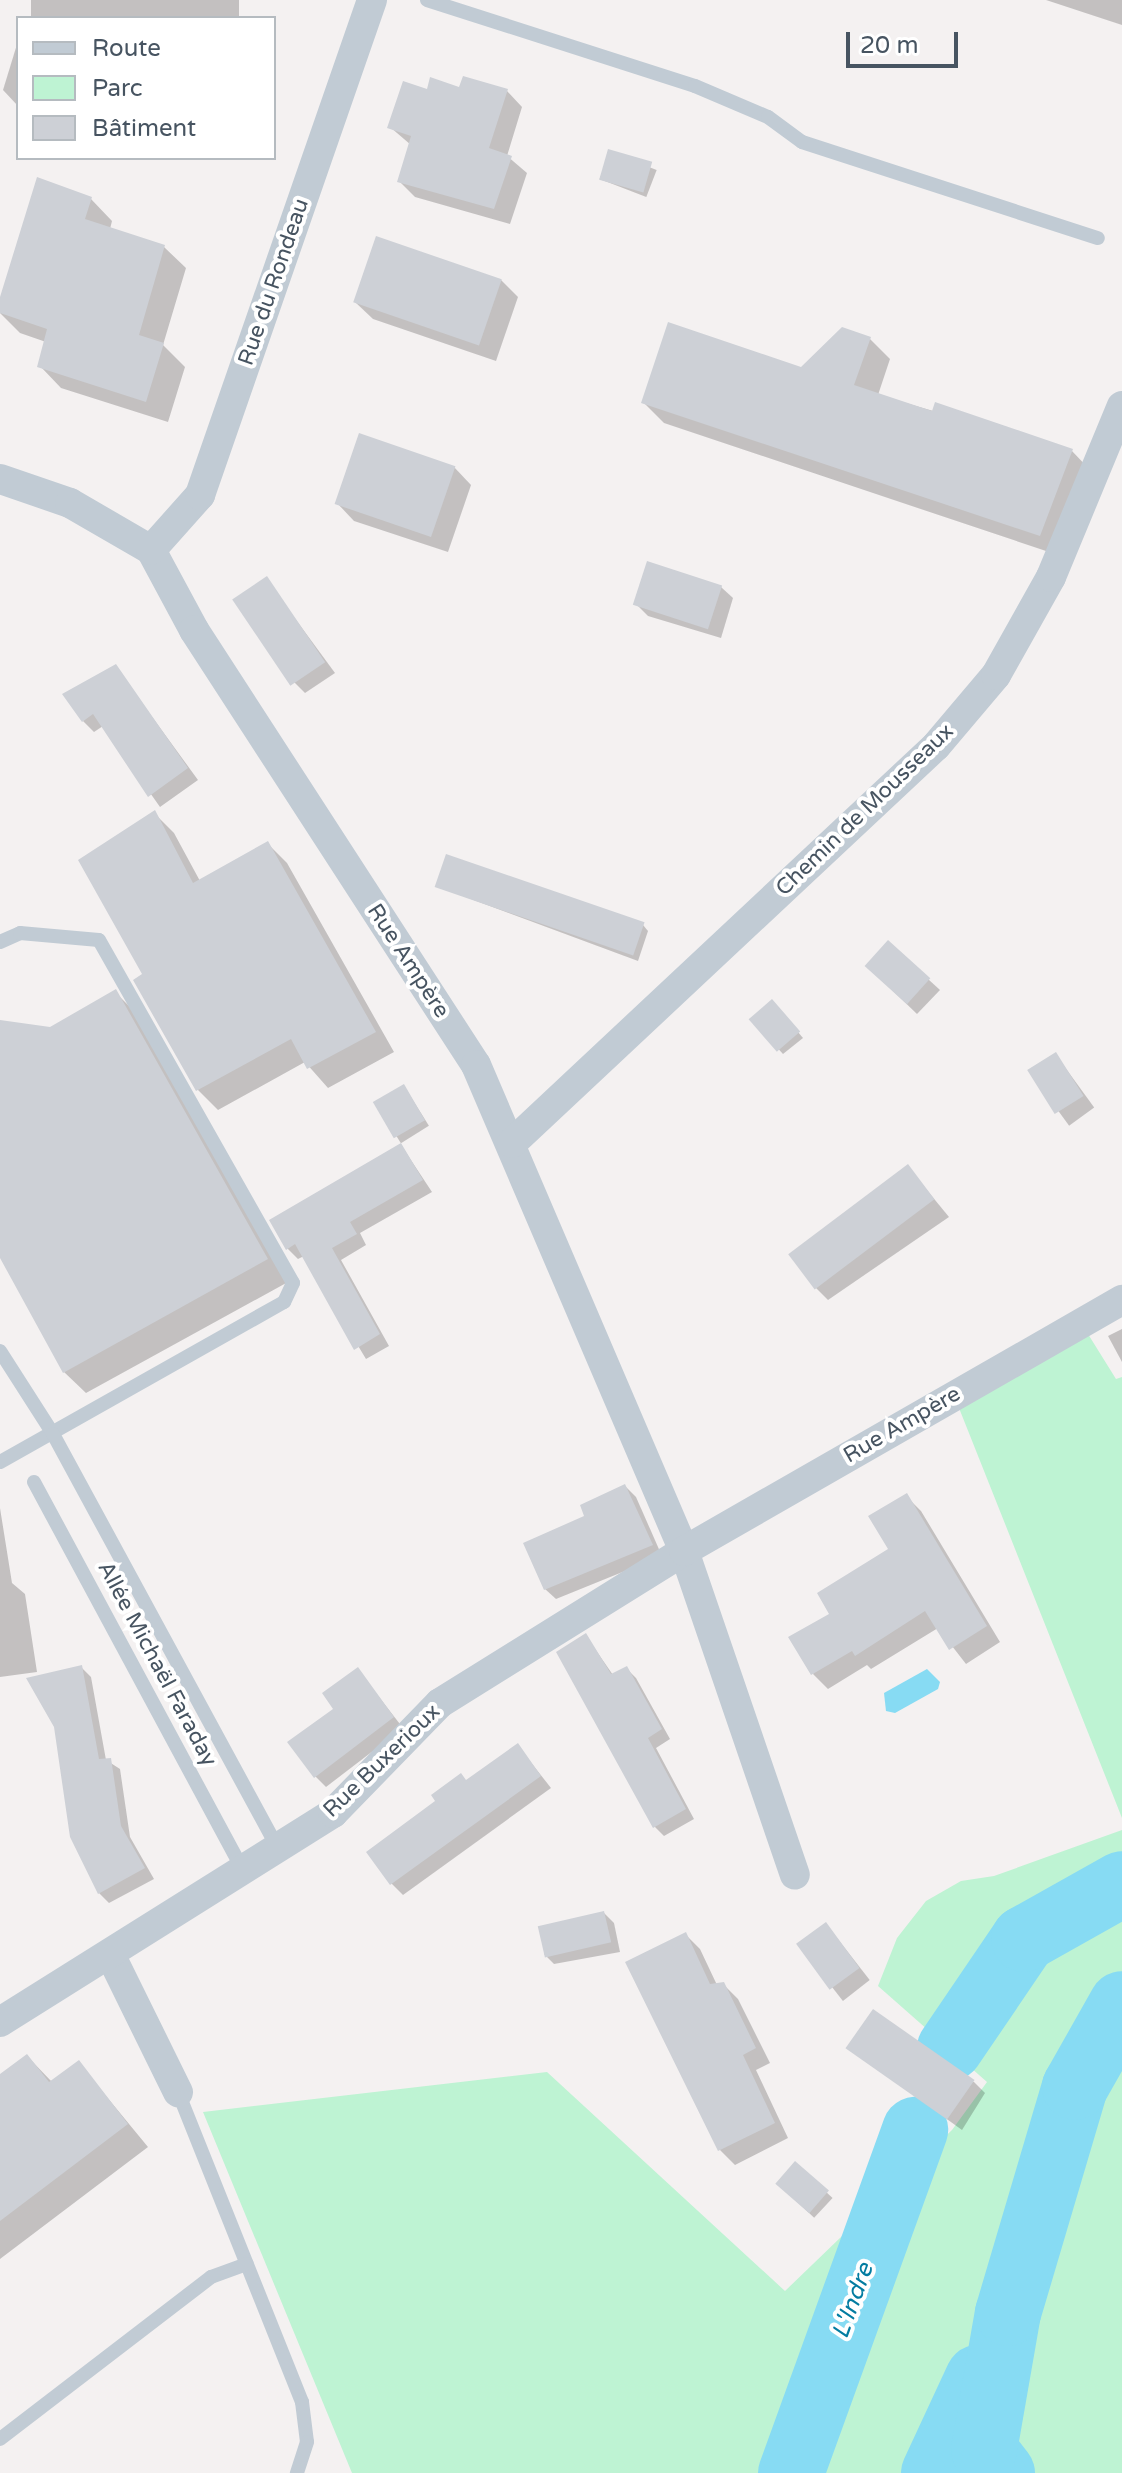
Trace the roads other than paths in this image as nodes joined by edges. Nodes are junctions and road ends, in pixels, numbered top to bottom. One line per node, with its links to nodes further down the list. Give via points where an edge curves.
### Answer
1 (372, 0): 6 (street, Rue du Rondeau, via 200,495)
2 (427, 0): 3 (lane, via 695,86 768,117 802,142)
3 (1098, 238)
4 (1122, 406): 8 (street, Chemin de Mousseaux, via 1051,577 996,675 936,746)
5 (0, 479): 6 (street, via 70,503)
6 (151, 550): 8 (street, Rue Ampère, via 194,630 476,1065)
7 (0, 942): 11 (lane, via 20,933 99,940 293,1283 284,1302)
8 (512, 1143): 14 (street, Rue Ampère)
9 (1122, 1300): 14 (street, Rue Ampère)
10 (0, 1351): 11 (lane)
11 (53, 1434): 12 (lane); 15 (lane)
12 (0, 1462)
13 (34, 1482): 16 (lane, Allée Michaël Faraday)
14 (684, 1551): 15 (street, Rue Buxerioux, via 440,1703 333,1813); 17 (street, Rue Ampère)
15 (277, 1847): 16 (street, Rue Buxerioux)
16 (242, 1868): 18 (street, Rue Buxerioux)
17 (795, 1875)
18 (110, 1954): 19 (street, Rue Buxerioux); 20 (street)
19 (0, 2022)
20 (178, 2092): 21 (lane)
21 (247, 2264): 22 (lane, via 211,2277); 23 (lane, via 302,2402 307,2442)
22 (0, 2439)
23 (297, 2473)

